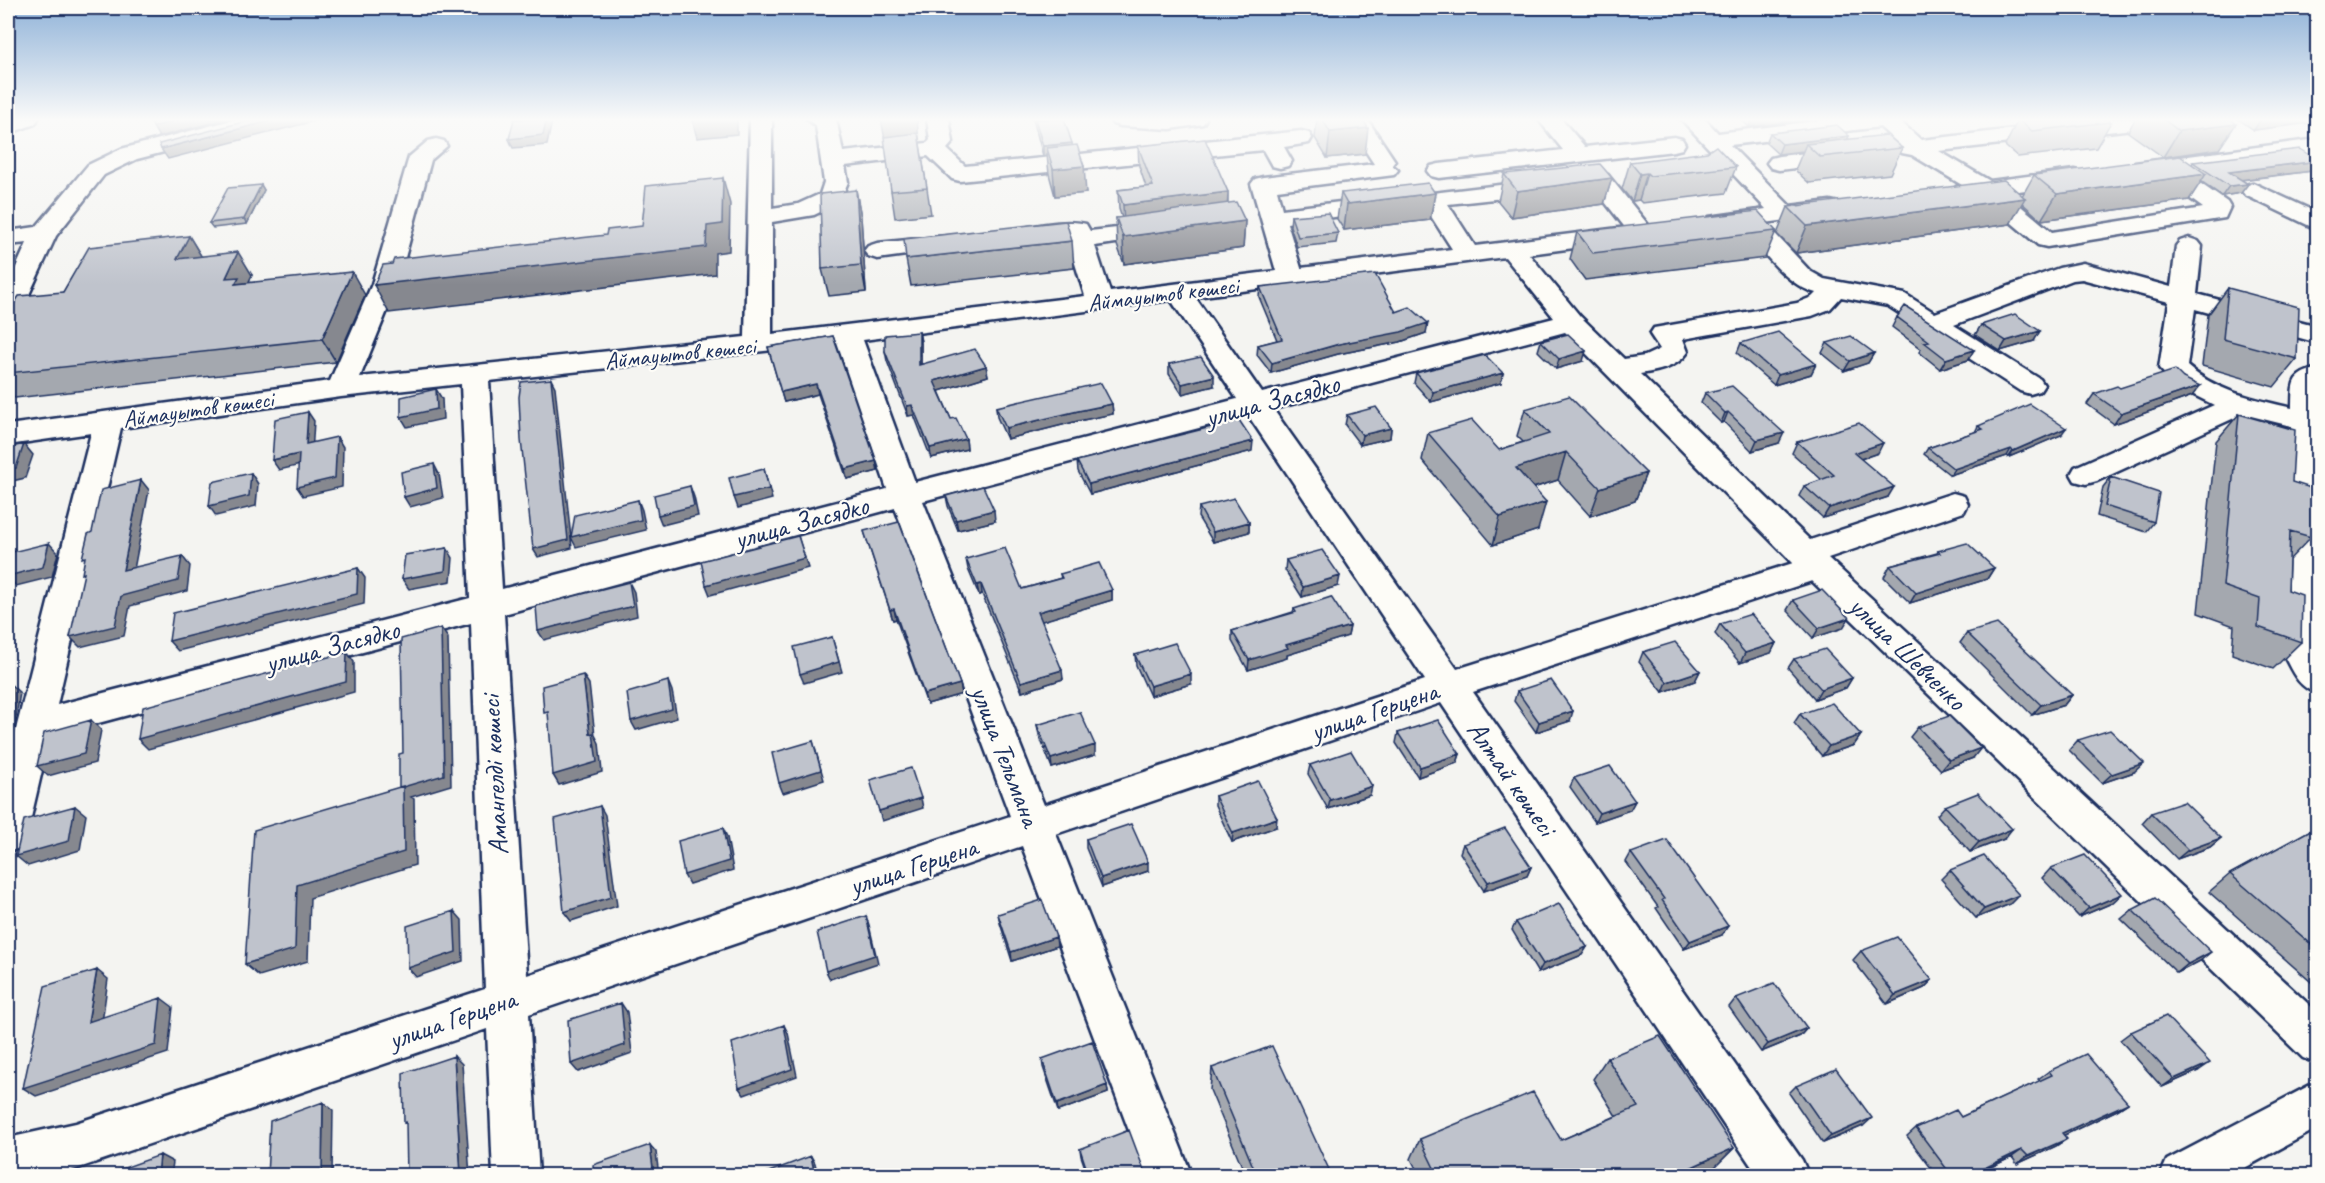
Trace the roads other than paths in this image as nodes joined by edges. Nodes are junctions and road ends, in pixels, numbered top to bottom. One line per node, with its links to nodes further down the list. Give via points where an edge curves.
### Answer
1 (93, 174): 24 (street)
2 (415, 174): 48 (street, via 385,284)
3 (763, 174): 18 (street)
4 (835, 174): 18 (street, via 831,198 816,207)
5 (1287, 174): 11 (street)
6 (1330, 174): 11 (street)
7 (1746, 174): 17 (street)
8 (1962, 174): 12 (street)
9 (2095, 174): 12 (street)
10 (2172, 174): 12 (street, via 2218,207 2216,213 2047,240)
11 (1291, 181): 19 (street, via 1263,184)
12 (1985, 188): 14 (street)
13 (2253, 190): 21 (street)
14 (1938, 194)
15 (1432, 199): 19 (street); 23 (street, via 1613,181); 32 (street)
16 (1855, 204): 17 (street, Аймауытов көшесі)
17 (1784, 213): 20 (street, Аймауытов көшесі)
18 (760, 216): 43 (street)
19 (1273, 217): 33 (street)
20 (1746, 218): 23 (street, Аймауытов көшесі); 34 (street, via 1801,276)
21 (2318, 223)
22 (1185, 227): 27 (street)
23 (1665, 229): 30 (street, Аймауытов көшесі)
24 (44, 234): 26 (street); 38 (street)
25 (1006, 237): 27 (street, via 1077,229)
26 (8, 238)
27 (1080, 240): 37 (street)
28 (971, 241): 31 (street)
29 (2189, 246): 36 (street)
30 (1512, 249): 32 (street, Аймауытов көшесі); 39 (street, улица Шевченко)
31 (877, 251)
32 (1469, 255): 33 (street, Аймауытов көшесі)
33 (1291, 278): 35 (street, Аймауытов көшесі)
34 (1834, 289): 40 (street, via 1896,300); 44 (street, via 1821,303 1803,310 1664,334 1673,345 1674,352 1668,357)
35 (1178, 292): 37 (street, Аймауытов көшесі); 50 (street, Алтай көшесі)
36 (2183, 298): 40 (street, via 2083,272 2068,273); 42 (street); 49 (street, via 2173,368 2185,381 2209,393)
37 (1100, 302): 41 (street, Аймауытов көшесі)
38 (8, 312)
39 (1570, 322): 44 (street, улица Шевченко); 50 (street, улица Засядко)
40 (1934, 323): 47 (street)
41 (846, 334): 43 (street, Аймауытов көшесі); 55 (street, улица Тельмана)
42 (2318, 334)
43 (758, 345): 45 (street, Аймауытов көшесі)
44 (1617, 369): 57 (street, улица Шевченко)
45 (475, 375): 48 (street, Аймауытов көшесі); 58 (street, Амангелді көшесі)
46 (2318, 377): 51 (street, via 2307,382)
47 (2030, 386)
48 (341, 388): 52 (street, Аймауытов көшесі)
49 (2243, 403): 51 (street); 54 (street)
50 (1256, 404): 55 (street, улица Засядко); 60 (street, Алтай көшесі)
51 (2307, 421): 59 (street, via 2301,656)
52 (108, 423): 53 (street, Аймауытов көшесі); 61 (street)
53 (8, 435)
54 (2086, 474)
55 (905, 495): 58 (street, улица Засядко); 62 (street, улица Тельмана)
56 (1953, 504): 57 (street, улица Герцена)
57 (1811, 560): 60 (street, улица Герцена); 65 (street, улица Шевченко)
58 (486, 606): 61 (street, улица Засядко); 64 (street, Амангелді көшесі)
59 (2318, 680)
60 (1449, 686): 62 (street, улица Герцена); 70 (street, Алтай көшесі)
61 (33, 726): 63 (street)
62 (1033, 826): 64 (street, улица Герцена); 69 (street, улица Тельмана)
63 (8, 835)
64 (506, 1001): 67 (street, улица Герцена, via 76,1146); 68 (street, Амангелді көшесі)
65 (2318, 1043)
66 (2318, 1103): 71 (street)
67 (8, 1161)
68 (516, 1176)
69 (1169, 1176)
70 (1786, 1176)
71 (2183, 1176)

